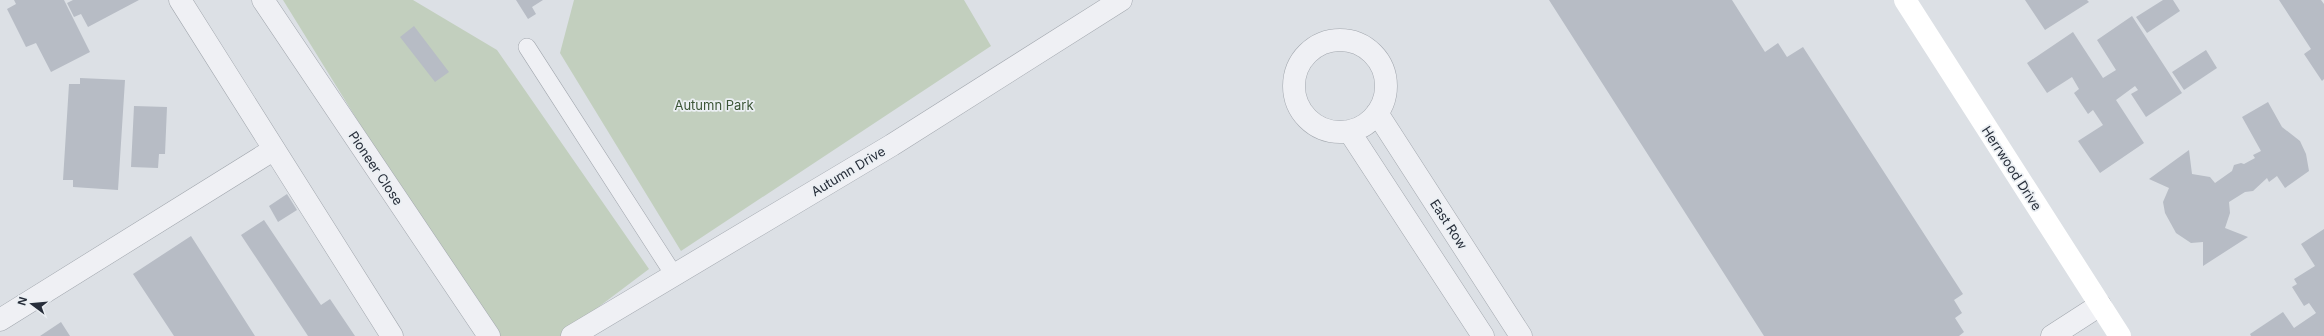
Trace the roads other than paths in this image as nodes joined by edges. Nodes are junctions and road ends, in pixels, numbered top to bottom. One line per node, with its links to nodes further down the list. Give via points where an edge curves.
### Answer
1 (180, 0): 8 (street)
2 (263, 0): 13 (street, Pioneer Close)
3 (1121, 0): 9 (street, Autumn Drive, via 892,145)
4 (1905, 0): 10 (street, Herrwood Drive)
5 (527, 47): 9 (lane)
6 (1377, 113): 7 (street, via 1366,124); 7 (street, via 1384,100 1386,85 1383,70 1376,57 1365,47 1351,41 1336,39 1322,43 1309,51 1299,64 1295,78 1295,94 1299,108 1309,120 1322,128 1337,132); 16 (street, East Row)
7 (1349, 131): 15 (street)
8 (273, 150): 11 (street); 12 (street)
9 (674, 275): 14 (street, Autumn Drive)
10 (2100, 305): 17 (street); 18 (street, Herrwood Drive)
11 (0, 320)
12 (392, 336)
13 (489, 336)
14 (572, 336)
15 (1483, 336)
16 (1521, 336)
17 (2052, 336)
18 (2120, 336)

